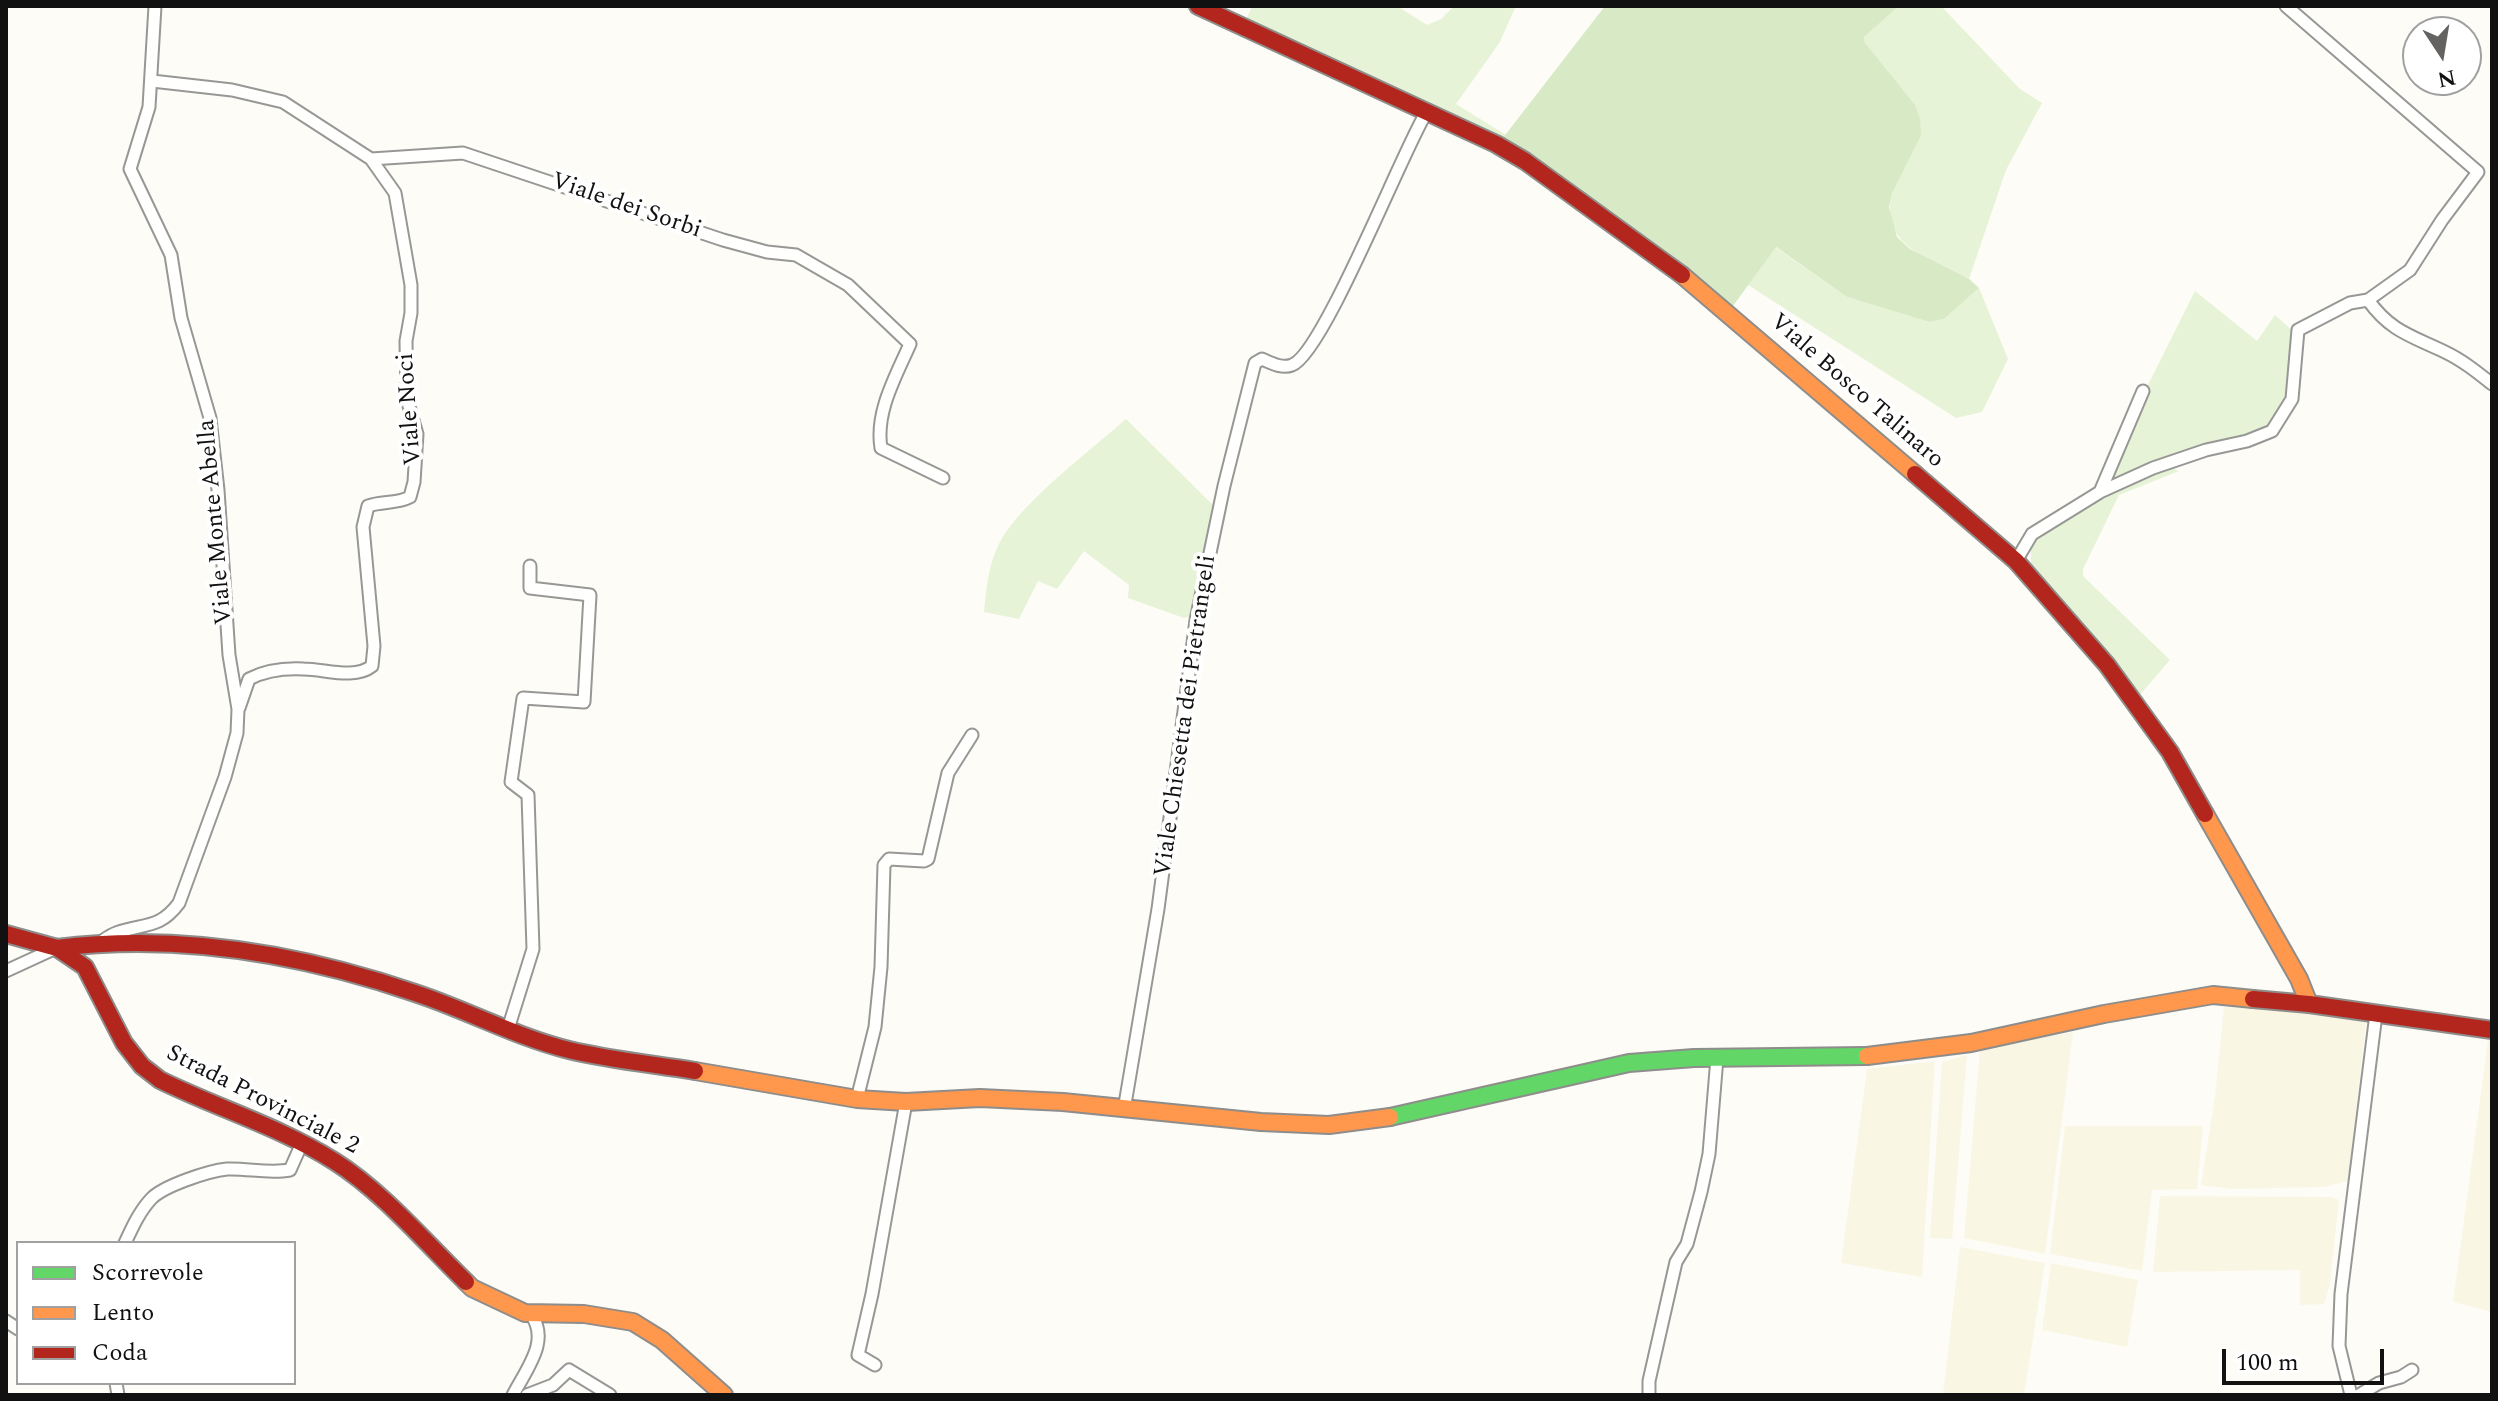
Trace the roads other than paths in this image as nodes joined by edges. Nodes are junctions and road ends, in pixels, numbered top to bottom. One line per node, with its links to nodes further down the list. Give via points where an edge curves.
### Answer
1 (155, 6): 4 (street, Viale Monte Abella)
2 (1198, 6): 5 (main road, Viale Bosco Talinaro)
3 (2286, 6): 7 (street, via 2478,172 2410,270)
4 (152, 81): 6 (street, via 283,102); 14 (street, Viale Monte Abella, via 130,169 171,255 181,318 210,418)
5 (1426, 113): 12 (main road, Viale Bosco Talinaro, via 1525,161 1687,279); 27 (street, Viale Chiesetta dei Pietrangeli, via 1319,332 1290,366 1262,359 1255,363 1196,620 1158,909)
6 (371, 159): 10 (street, Viale dei Sorbi, via 463,153 723,240 796,255 848,285 910,344 890,387 878,431 881,448); 14 (street, Viale Noci, via 395,193 411,285 407,399 417,434 410,497 368,506 363,527 372,666 348,673 265,671 249,679)
7 (2368, 300): 8 (street, via 2382,320); 11 (street, via 2350,303 2298,330 2292,399 2272,431 2166,464)
8 (2492, 384)
9 (2143, 391): 11 (street)
10 (943, 478)
11 (2100, 492): 12 (street, via 2032,534)
12 (2016, 561): 20 (main road, Viale Bosco Talinaro, via 2107,665 2170,752)
13 (530, 566): 22 (street, via 530,588 590,595 584,702 523,698 511,782 528,795 533,949)
14 (238, 709): 17 (street, Viale Monte Abella, via 225,777 179,903 160,921)
15 (972, 735): 25 (street, via 948,773 927,860 889,859 884,865 875,1027)
16 (6, 934): 18 (main road, Strada Provinciale 2)
17 (98, 943): 18 (main road); 22 (main road, via 185,943 313,963 417,993)
18 (57, 948): 19 (street); 28 (main road, Strada Provinciale 2, via 85,967 124,1043 142,1066 192,1096)
19 (6, 971)
20 (2309, 1004): 21 (main road); 24 (main road, via 2213,995 1971,1043 1861,1057)
21 (2376, 1014): 23 (main road); 38 (street, via 2341,1294 2339,1346)
22 (508, 1029): 25 (main road, via 568,1050)
23 (2492, 1030)
24 (1717, 1058): 27 (main road, via 1629,1063 1402,1115 1329,1125); 37 (street, via 1704,1180 1687,1244 1676,1262)
25 (857, 1099): 26 (main road)
26 (906, 1102): 27 (main road, via 980,1098); 31 (street, via 858,1355)
27 (1124, 1110)
28 (302, 1143): 29 (street, via 290,1170 226,1169 152,1197); 30 (main road, Strada Provinciale 2, via 359,1178 472,1288)
29 (126, 1241)
30 (530, 1313): 33 (street, via 539,1325 540,1340); 36 (main road, Strada Provinciale 2, via 633,1322 662,1340)
31 (875, 1365)
32 (2412, 1370): 39 (street)
33 (513, 1395)
34 (527, 1395): 35 (street, via 553,1385 569,1370)
35 (610, 1395)
36 (724, 1395)
37 (1649, 1395)
38 (2351, 1395)
39 (2359, 1395)

